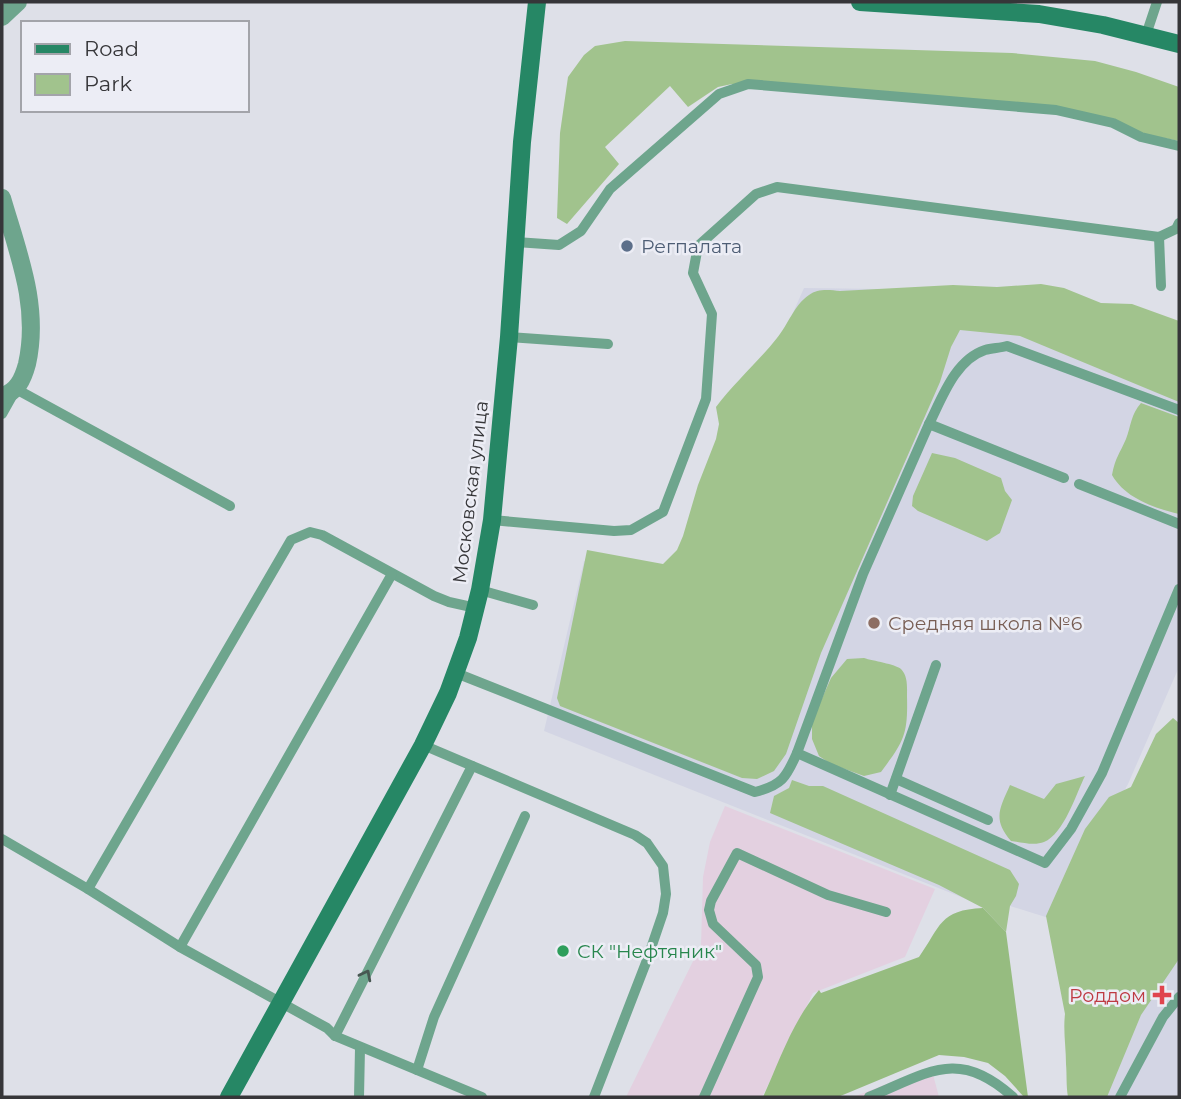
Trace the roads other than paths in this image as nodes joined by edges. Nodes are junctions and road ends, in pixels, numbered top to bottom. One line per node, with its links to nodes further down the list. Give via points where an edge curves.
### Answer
1 (18, 2): 5 (street)
2 (537, 2): 12 (main road, Московская улица)
3 (860, 2): 6 (main road, via 1039,15)
4 (1157, 2): 6 (lane)
5 (2, 17)
6 (1146, 35): 7 (main road)
7 (1179, 44)
8 (1179, 146): 12 (lane, via 1113,123 1056,110 748,85 719,94 610,189 581,231 559,245)
9 (2, 198): 16 (street, via 28,285 33,321 25,373)
10 (1179, 223): 11 (lane)
11 (1159, 237): 13 (lane); 22 (lane, via 778,187 756,194 698,246 693,273 712,314 706,399 663,512 631,530 614,531)
12 (516, 242): 14 (main road, Московская улица)
13 (1161, 286)
14 (509, 337): 15 (lane); 22 (main road, Московская улица)
15 (608, 344)
16 (6, 399): 21 (lane)
17 (1179, 410): 18 (lane, via 1007,346 984,350 963,363)
18 (929, 424): 19 (lane); 31 (lane, via 863,574)
19 (1065, 478)
20 (1079, 484): 23 (lane)
21 (230, 506)
22 (492, 520): 26 (main road, Московская улица)
23 (1179, 524)
24 (392, 574): 26 (lane, via 449,603); 38 (lane, via 322,535 310,532 291,540); 40 (lane)
25 (1179, 589): 34 (lane, via 1102,773 1071,829 1045,863)
26 (478, 599): 27 (lane); 29 (main road, Московская улица)
27 (533, 605)
28 (936, 665): 33 (lane)
29 (456, 673): 30 (main road, Московская улица); 31 (lane, via 755,792 773,787 789,772)
30 (423, 745): 32 (lane); 42 (main road, Московская улица)
31 (797, 753): 34 (lane)
32 (472, 766): 43 (lane, one-way to 32); 49 (lane, via 635,835 647,843 663,866 663,913)
33 (896, 779): 34 (lane); 36 (lane)
34 (890, 795)
35 (526, 816): 45 (lane, via 434,1017)
36 (988, 820)
37 (2, 839): 38 (lane)
38 (88, 889): 40 (lane)
39 (886, 912): 50 (lane, via 828,895 737,853 709,910 713,923 756,965 758,977)
40 (180, 947): 42 (lane)
41 (1179, 997): 53 (lane, via 1163,1017)
42 (282, 1003): 43 (lane); 46 (main road, Московская улица)
43 (335, 1036): 44 (lane)
44 (360, 1048): 45 (lane); 47 (lane)
45 (417, 1070): 48 (lane)
46 (229, 1097)
47 (359, 1097)
48 (482, 1097)
49 (594, 1097)
50 (704, 1097)
51 (869, 1097): 52 (lane, via 938,1068 965,1068)
52 (1013, 1097)
53 (1120, 1097)

